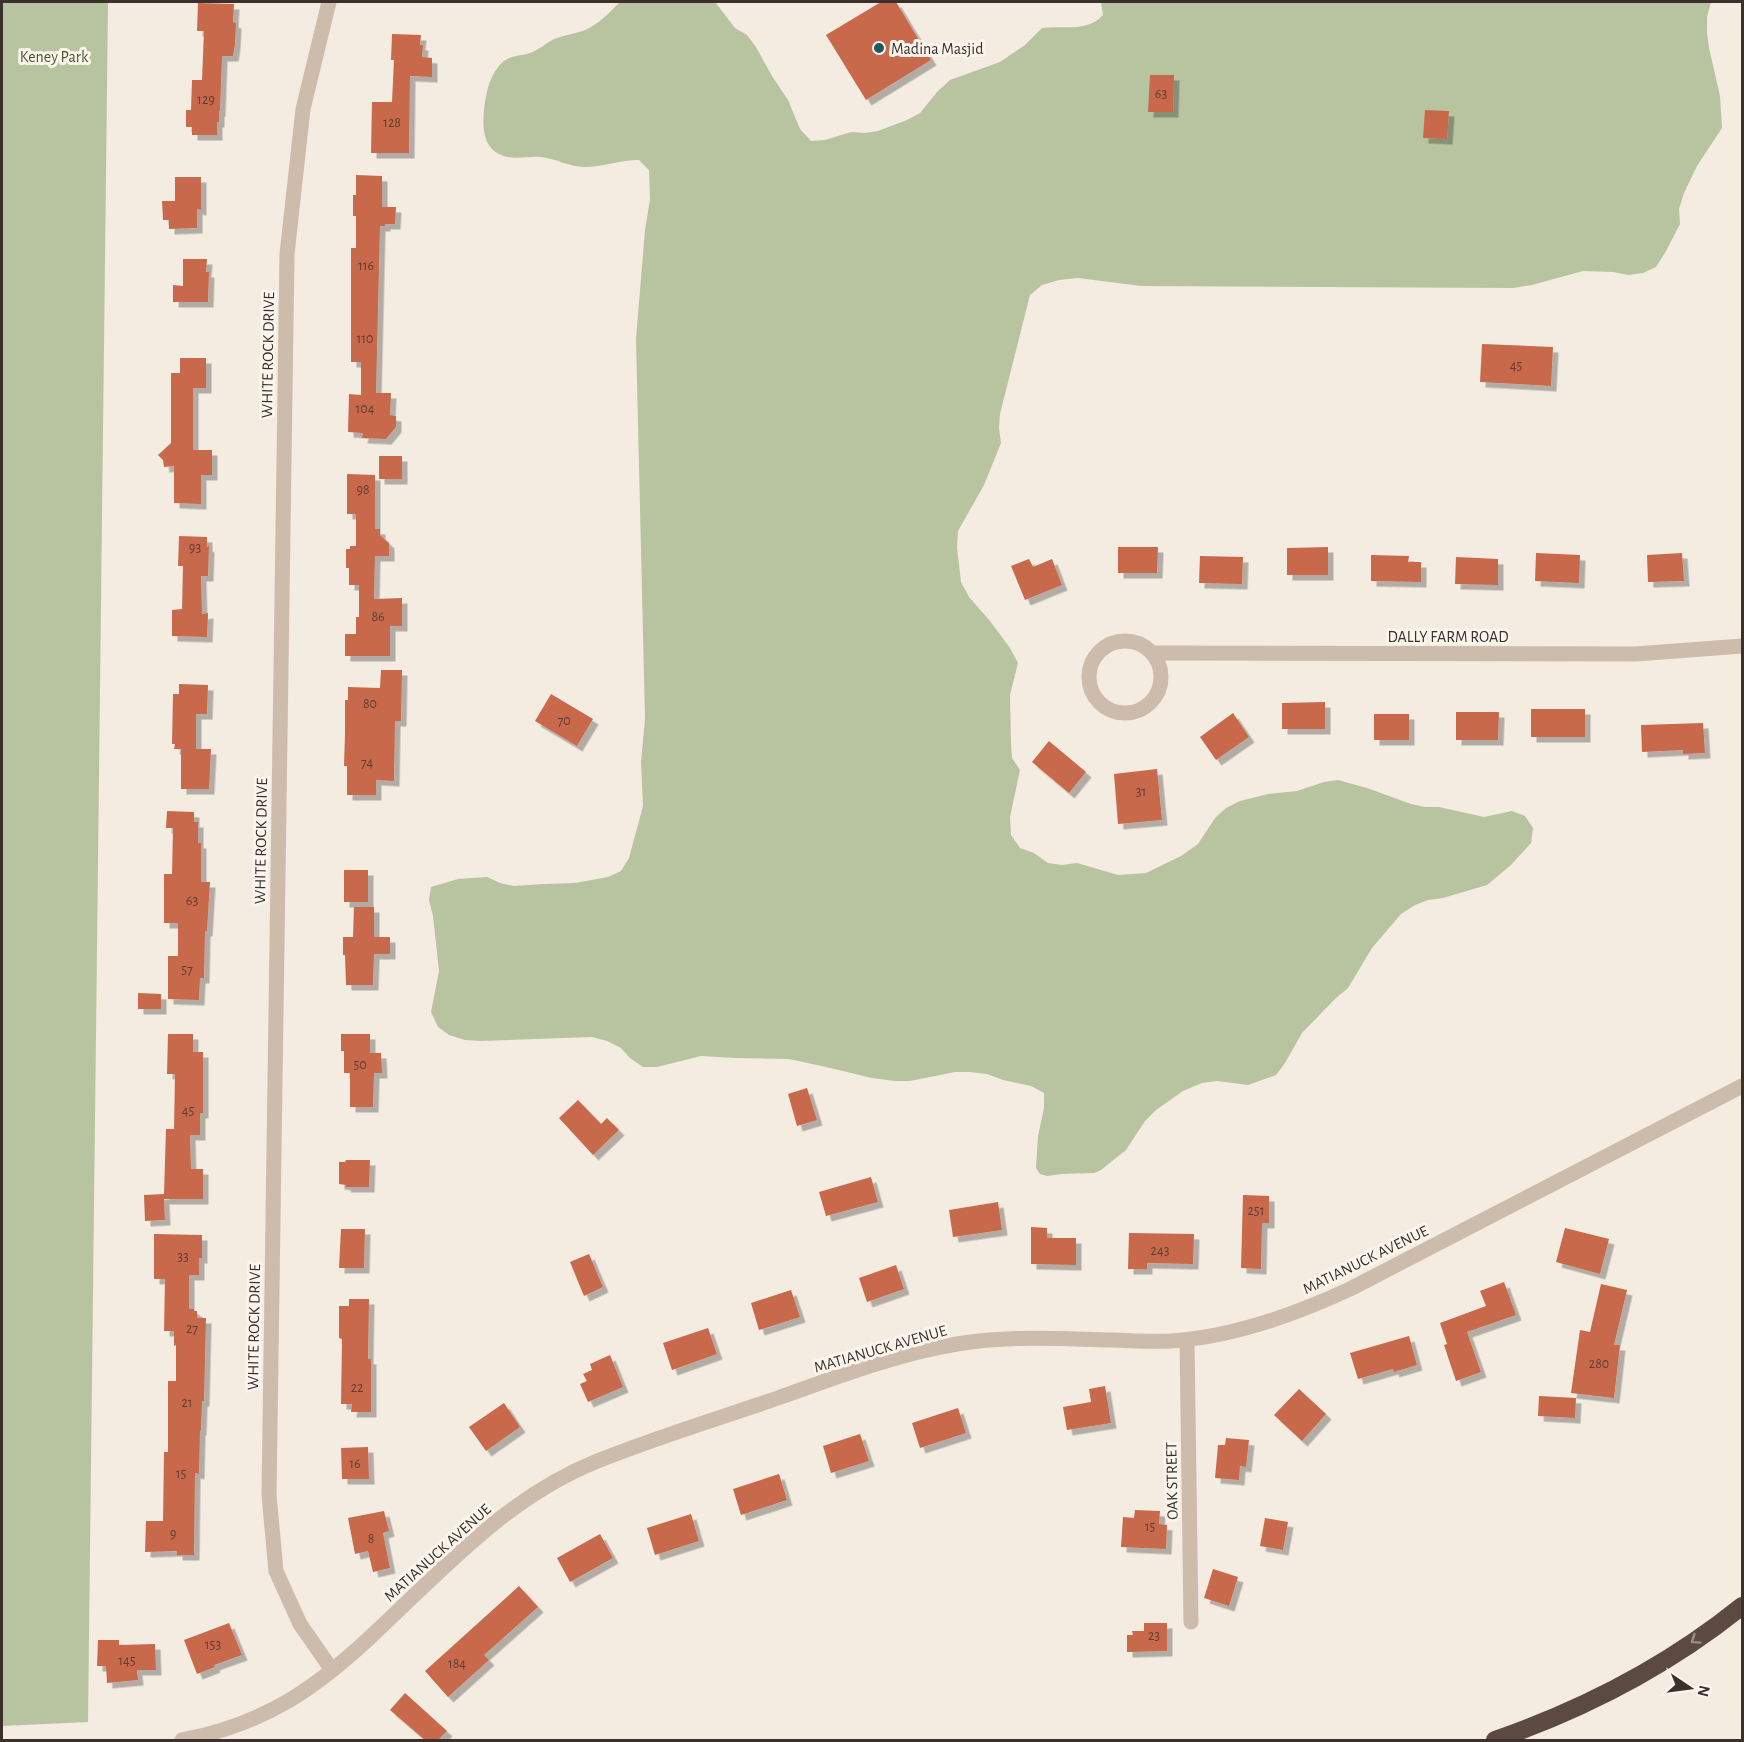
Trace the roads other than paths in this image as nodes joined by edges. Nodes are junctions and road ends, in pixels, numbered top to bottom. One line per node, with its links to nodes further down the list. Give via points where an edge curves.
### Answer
1 (329, 2): 8 (street, WHITE ROCK DRIVE, via 303,110 287,254 269,1496 276,1571 300,1624)
2 (1743, 646): 3 (street, DALLY FARM ROAD, via 1636,654)
3 (1152, 653): 3 (street, DALLY FARM ROAD, via 1161,675 1160,687 1145,707 1121,713 1099,702 1089,680 1094,658 1101,649 1111,643 1133,641)
4 (1743, 1086): 5 (street, MATIANUCK AVENUE, via 1326,1300 1241,1330)
5 (1187, 1340): 7 (street, OAK STREET); 8 (street, MATIANUCK AVENUE, via 1015,1338 935,1348 840,1376 596,1461 548,1484 502,1515)
6 (1743, 1606): 10 (highway, one-way to 10, via 1621,1686 1551,1720)
7 (1191, 1622)
8 (332, 1670): 9 (street, MATIANUCK AVENUE, via 269,1712 222,1731)
9 (182, 1740)
10 (1496, 1740)

